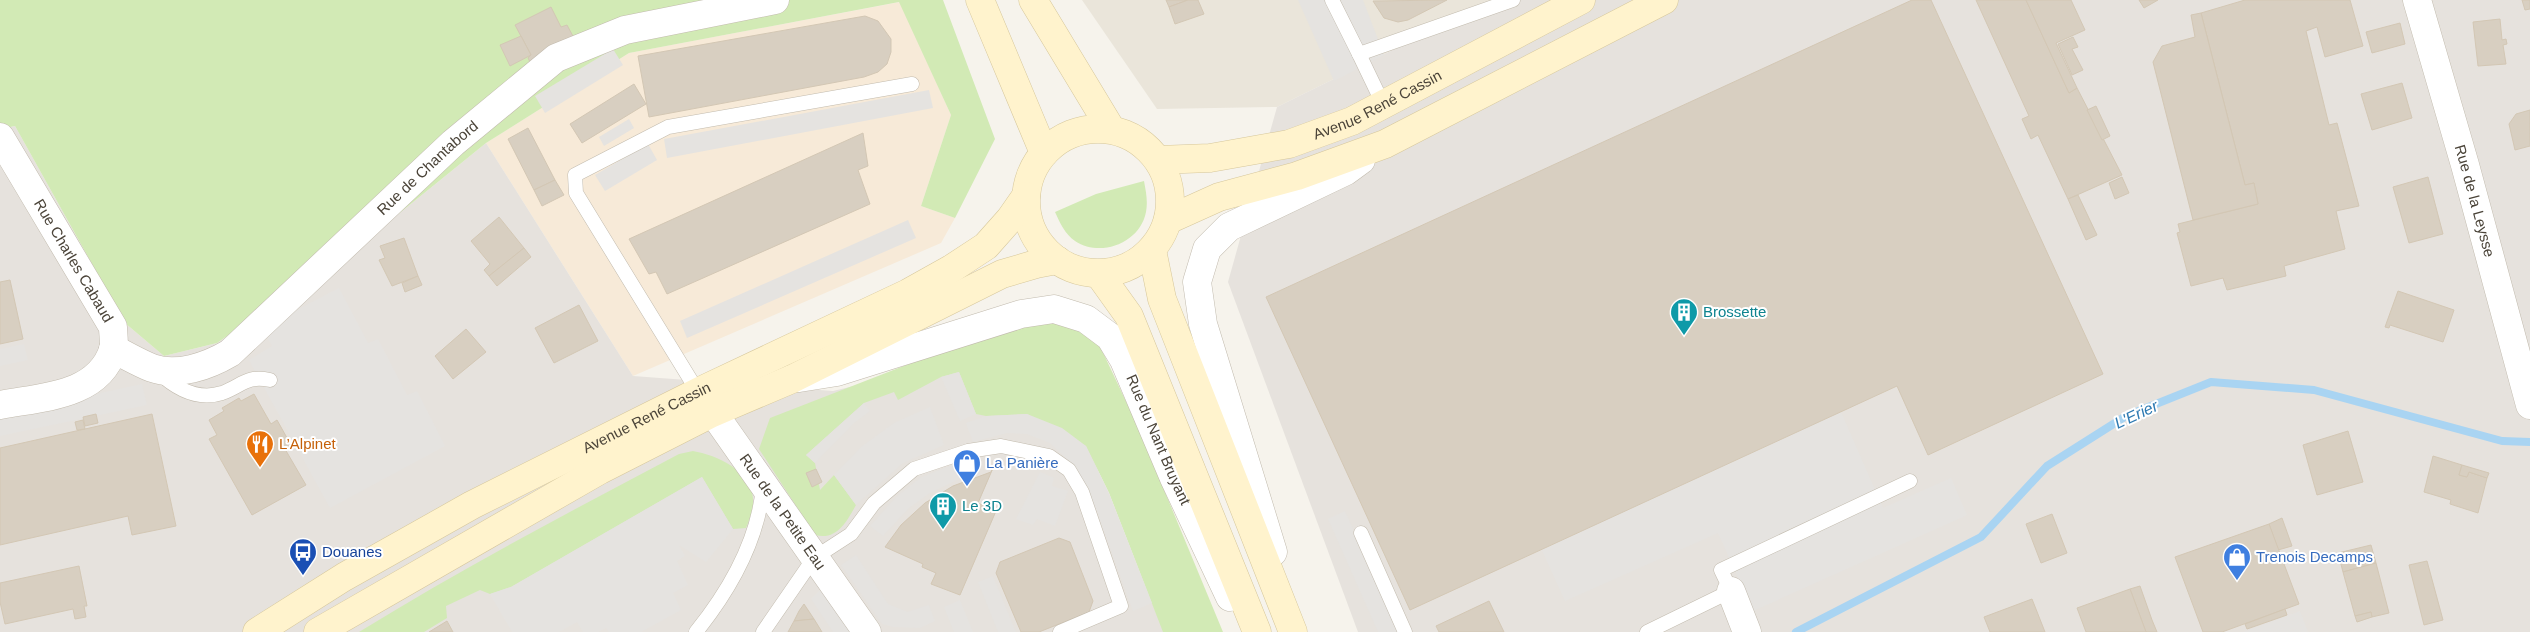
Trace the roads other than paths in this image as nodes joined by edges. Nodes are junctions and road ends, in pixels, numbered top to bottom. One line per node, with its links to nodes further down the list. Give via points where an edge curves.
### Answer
1 (775, 0): 24 (street, Rue de Chantabord, via 625,30 556,58 453,143 230,353 212,364 187,370)
2 (980, 0): 15 (main road)
3 (1033, 0): 12 (main road)
4 (1332, 0): 9 (lane)
5 (1513, 0): 9 (lane)
6 (1581, 0): 11 (main road, Avenue René Cassin)
7 (1664, 0): 14 (main road)
8 (2417, 0): 28 (street, Rue de la Leysse)
9 (1358, 54): 11 (lane)
10 (912, 84): 27 (lane, via 668,127 575,175 576,193)
11 (1383, 104): 16 (main road, Avenue René Cassin, via 1352,120 1289,144 1210,158)
12 (1110, 129): 15 (main road, via 1086,129 1063,137); 16 (main road, via 1138,140)
13 (0, 137): 23 (street, Rue Charles Cabaud, via 113,327)
14 (1385, 144): 18 (main road, via 1297,176 1220,197); 44 (street, via 1346,170 1229,228 1206,250 1197,282 1203,324)
15 (1044, 153): 17 (main road, via 1032,173)
16 (1158, 160): 18 (main road, via 1170,189)
17 (1026, 196): 20 (main road, via 1029,220 1039,243); 27 (main road, Avenue René Cassin, via 986,246)
18 (1168, 220): 19 (main road)
19 (1152, 250): 21 (main road, via 1128,267); 43 (main road, via 1162,299)
20 (1057, 260): 21 (main road, via 1077,270); 25 (main road, Avenue René Cassin, via 1002,274)
21 (1099, 274): 42 (main road, Rue du Nant Bruyant, via 1129,316)
22 (1022, 314): 25 (street, Avenue René Cassin, via 837,372); 41 (street, Rue du Nant Bruyant, via 1054,309 1086,319 1110,337 1124,360 1174,478)
23 (113, 349): 24 (street, Rue de Chantabord); 29 (street, via 102,371 90,382 69,392)
24 (153, 369): 26 (lane, via 174,387 196,394 222,393 242,381)
25 (792, 379): 27 (main road, Avenue René Cassin)
26 (270, 380)
27 (705, 402): 31 (street, Rue de la Petite Eau); 35 (main road, Avenue René Cassin, via 472,505 344,577); 36 (main road, Avenue René Cassin, via 600,470)
28 (2530, 404)
29 (0, 405)
30 (1910, 482): 34 (lane, via 1721,570)
31 (763, 486): 33 (street, Rue de la Petite Eau); 37 (lane, via 752,536 731,580)
32 (1361, 533): 45 (lane)
33 (814, 558): 38 (lane); 39 (street, Rue de la Petite Eau); 40 (lane, via 851,534 874,503 914,470 968,451 1001,446 1049,456 1068,470 1082,492 1121,606)
34 (1739, 613): 46 (lane)
35 (257, 632)
36 (318, 632)
37 (696, 632)
38 (763, 632)
39 (867, 632)
40 (1060, 632)
41 (1247, 632)
42 (1257, 632)
43 (1293, 632)
44 (1298, 632)
45 (1405, 632)
46 (1648, 632)

